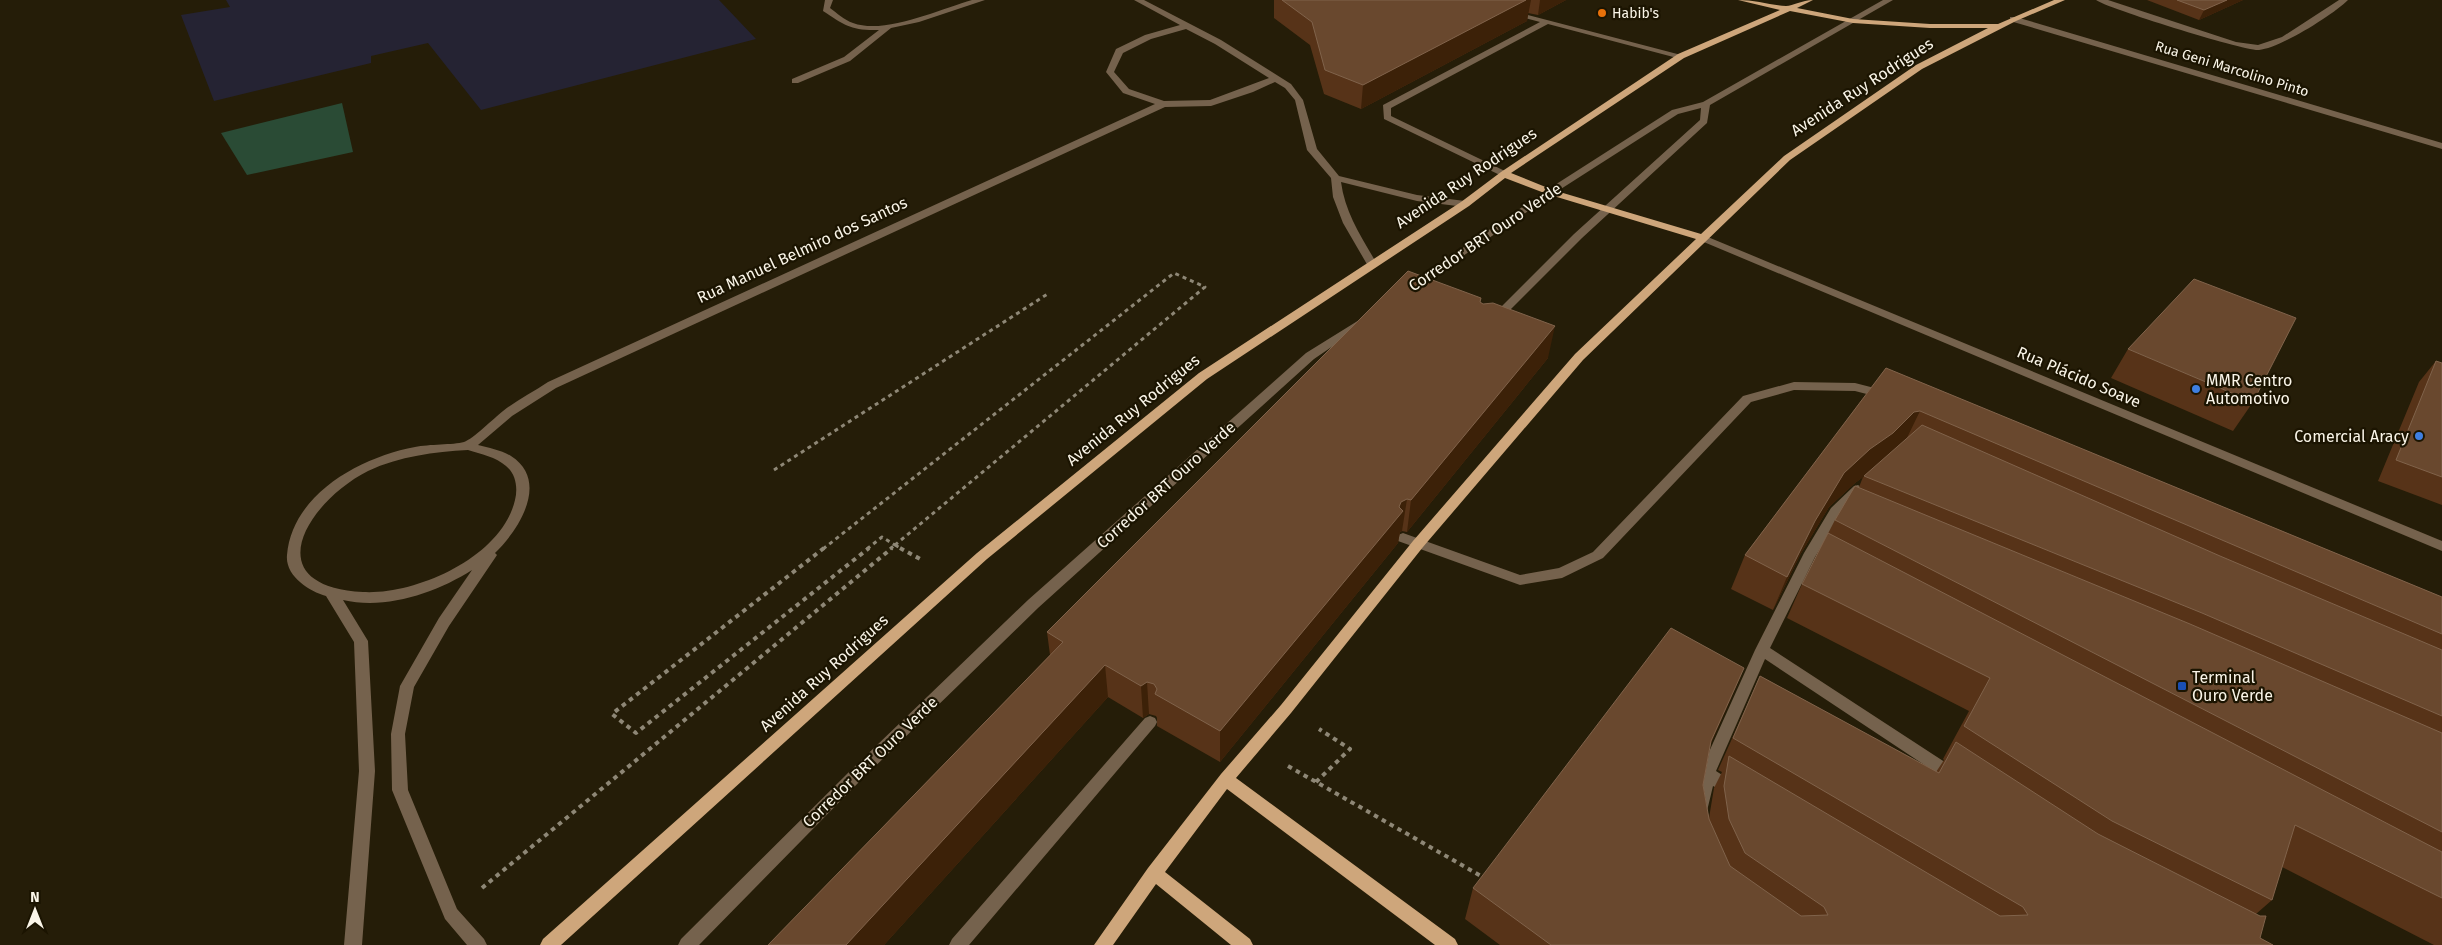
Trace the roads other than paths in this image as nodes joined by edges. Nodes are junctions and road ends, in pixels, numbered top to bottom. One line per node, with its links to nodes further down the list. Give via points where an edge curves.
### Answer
1 (829, 0): 17 (street, via 826,8 850,25 868,29)
2 (982, 0): 17 (street)
3 (1138, 0): 15 (street)
4 (1742, 0): 11 (main road)
5 (1809, 0): 11 (main road, Avenida Ruy Rodrigues)
6 (1889, 0): 14 (street, Corredor BRT Ouro Verde)
7 (2061, 0): 12 (main road, Avenida Ruy Rodrigues)
8 (2100, 0): 9 (street, via 2235,44 2258,48 2285,39)
9 (2344, 0)
10 (1501, 10): 13 (street)
11 (1785, 10): 14 (main road); 18 (main road, Avenida Ruy Rodrigues)
12 (2013, 18): 16 (main road, Avenida Ruy Rodrigues); 23 (street, Rua Geni Marcolino Pinto)
13 (1547, 21): 18 (street); 24 (street, via 1386,107 1387,118)
14 (1852, 21): 16 (main road); 22 (street, Corredor BRT Ouro Verde)
15 (1187, 26): 19 (street); 21 (street, via 1148,37 1119,52 1110,72 1126,91)
16 (1999, 26): 29 (main road, Avenida Ruy Rodrigues, via 1919,68 1787,158)
17 (888, 27): 20 (street, via 847,59)
18 (1681, 56): 24 (main road, Avenida Ruy Rodrigues)
19 (1277, 78): 21 (street, via 1211,103); 25 (street, via 1299,100 1312,150)
20 (796, 80)
21 (1163, 104): 35 (street, Rua Manuel Belmiro dos Santos, via 552,385 508,412)
22 (1706, 104): 26 (street, Corredor BRT Ouro Verde, via 1675,112); 28 (street, via 1704,121)
23 (2442, 146)
24 (1504, 174): 26 (main road); 27 (main road, Avenida Ruy Rodrigues)
25 (1336, 178): 27 (street, via 1408,196); 30 (street, via 1338,197 1348,223)
26 (1550, 192): 28 (main road); 31 (street, Corredor BRT Ouro Verde)
27 (1465, 204): 30 (main road, Avenida Ruy Rodrigues)
28 (1608, 209): 29 (main road); 33 (street)
29 (1704, 238): 41 (main road, Avenida Ruy Rodrigues, via 1580,357); 42 (street, Rua Plácido Soave)
30 (1372, 264): 56 (main road, Avenida Ruy Rodrigues, via 1203,376 990,550)
31 (1398, 296)
32 (1374, 313): 57 (street, Corredor BRT Ouro Verde, via 1310,356 1033,604)
33 (1489, 326)
34 (1902, 399): 41 (street, via 1855,387 1794,386 1747,399 1598,555 1562,574 1520,580)
35 (468, 446): 40 (street, via 496,454 516,468 524,489 520,513); 45 (street, via 434,447 398,455 371,466 331,490 307,514 294,538 293,563 306,582)
36 (1868, 482): 37 (street)
37 (1836, 511): 38 (street); 43 (street)
38 (1854, 518)
39 (1403, 538): 41 (street)
40 (502, 539): 45 (street, via 476,562 418,589 365,598); 55 (street, via 444,622 407,686 398,734 400,790 451,914)
41 (1418, 544): 49 (main road, Avenida Ruy Rodrigues)
42 (2442, 546)
43 (1809, 556): 44 (street); 46 (street)
44 (1826, 565)
45 (332, 594): 54 (street, via 361,642 367,771)
46 (1762, 650): 48 (street); 50 (street)
47 (1150, 722): 58 (street)
48 (1707, 774): 51 (street); 52 (street)
49 (1226, 779): 53 (main road, Avenida Ruy Rodrigues); 61 (main road)
50 (1962, 782)
51 (1740, 794)
52 (1699, 818)
53 (1154, 873): 59 (main road, Avenida Ruy Rodrigues); 60 (main road)
54 (353, 945)
55 (478, 945)
56 (549, 945)
57 (687, 945)
58 (958, 945)
59 (1103, 945)
60 (1244, 945)
61 (1450, 945)

